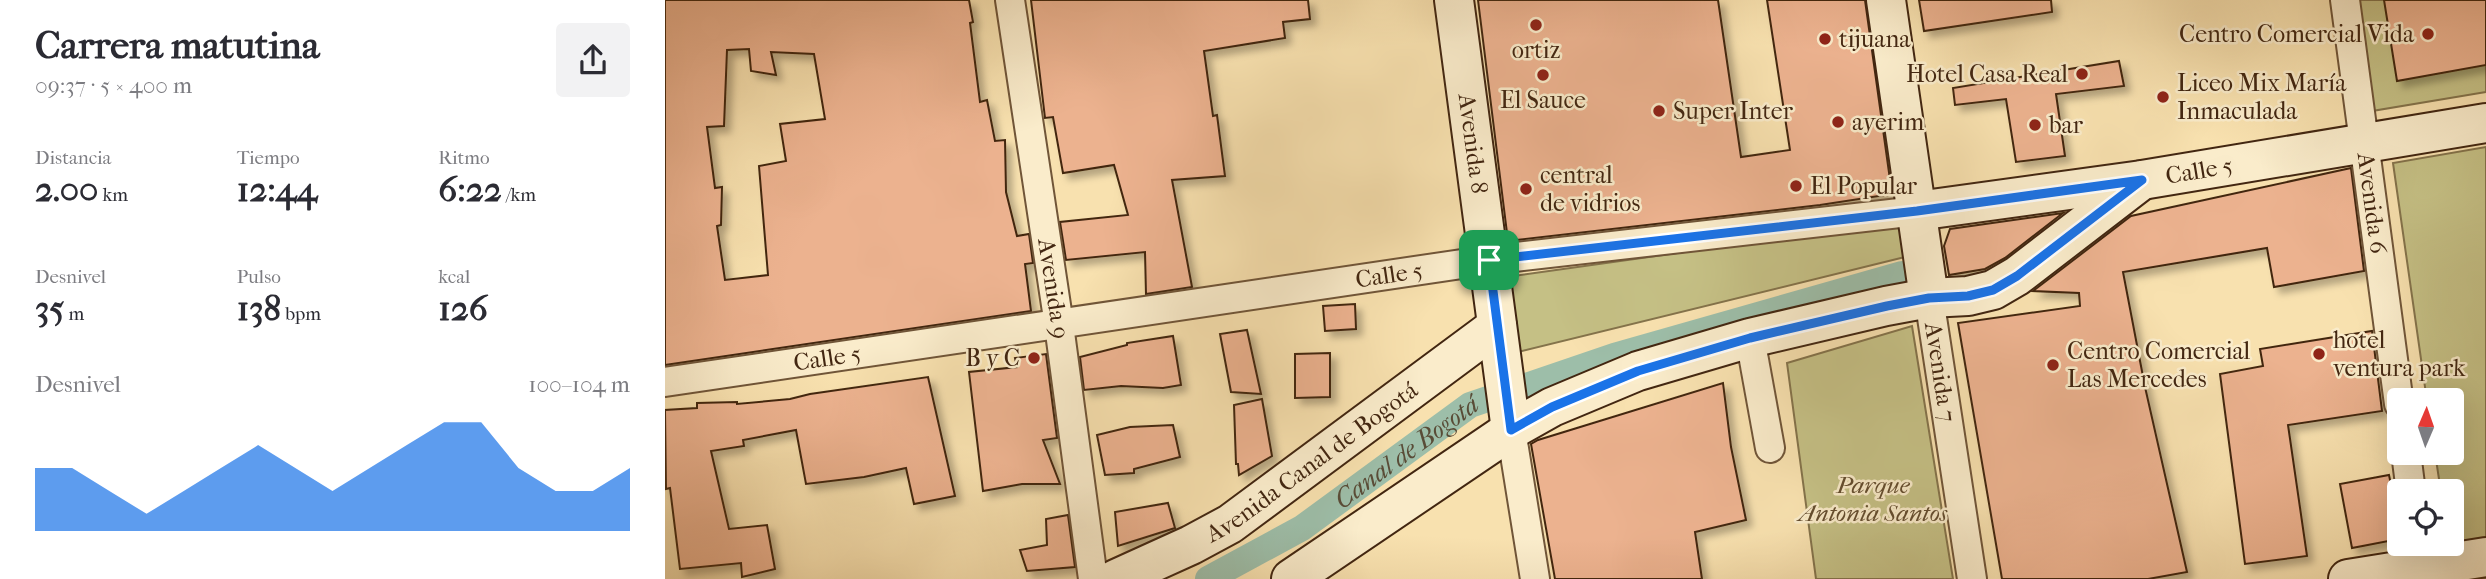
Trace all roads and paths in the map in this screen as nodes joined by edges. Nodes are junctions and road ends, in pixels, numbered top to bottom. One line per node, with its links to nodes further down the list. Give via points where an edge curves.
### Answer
1 (1010, 0): 11 (street, Avenida 9)
2 (1454, 0): 9 (main road, Avenida 8)
3 (1887, 0): 8 (main road, Avenida 7)
4 (2345, 0): 6 (street, Avenida 6)
5 (2486, 123): 6 (main road, Calle 5)
6 (2364, 143): 7 (main road, Calle 5); 15 (street, Avenida 6)
7 (2142, 180): 8 (main road, Calle 5); 10 (main road, via 1993,290)
8 (1917, 211): 9 (street, Calle 5); 10 (main road, Avenida 7)
9 (1489, 260): 11 (street, Calle 5); 12 (main road, Avenida 8)
10 (1929, 298): 13 (main road); 24 (street, Avenida 7)
11 (1059, 325): 14 (street, Calle 5); 20 (street, Avenida 9)
12 (1497, 326): 16 (main road, Avenida 8); 21 (main road, Avenida Canal de Bogotá, via 1230,524)
13 (1750, 338): 16 (main road, via 1638,371 1552,407); 17 (street)
14 (665, 382)
15 (2397, 388)
16 (1508, 402): 22 (main road); 23 (street, Avenida 8)
17 (1770, 448)
18 (2486, 558): 19 (main road)
19 (2421, 564): 25 (main road)
20 (1093, 579)
21 (1117, 579)
22 (1291, 579)
23 (1535, 579)
24 (1972, 579)
25 (2349, 579)

